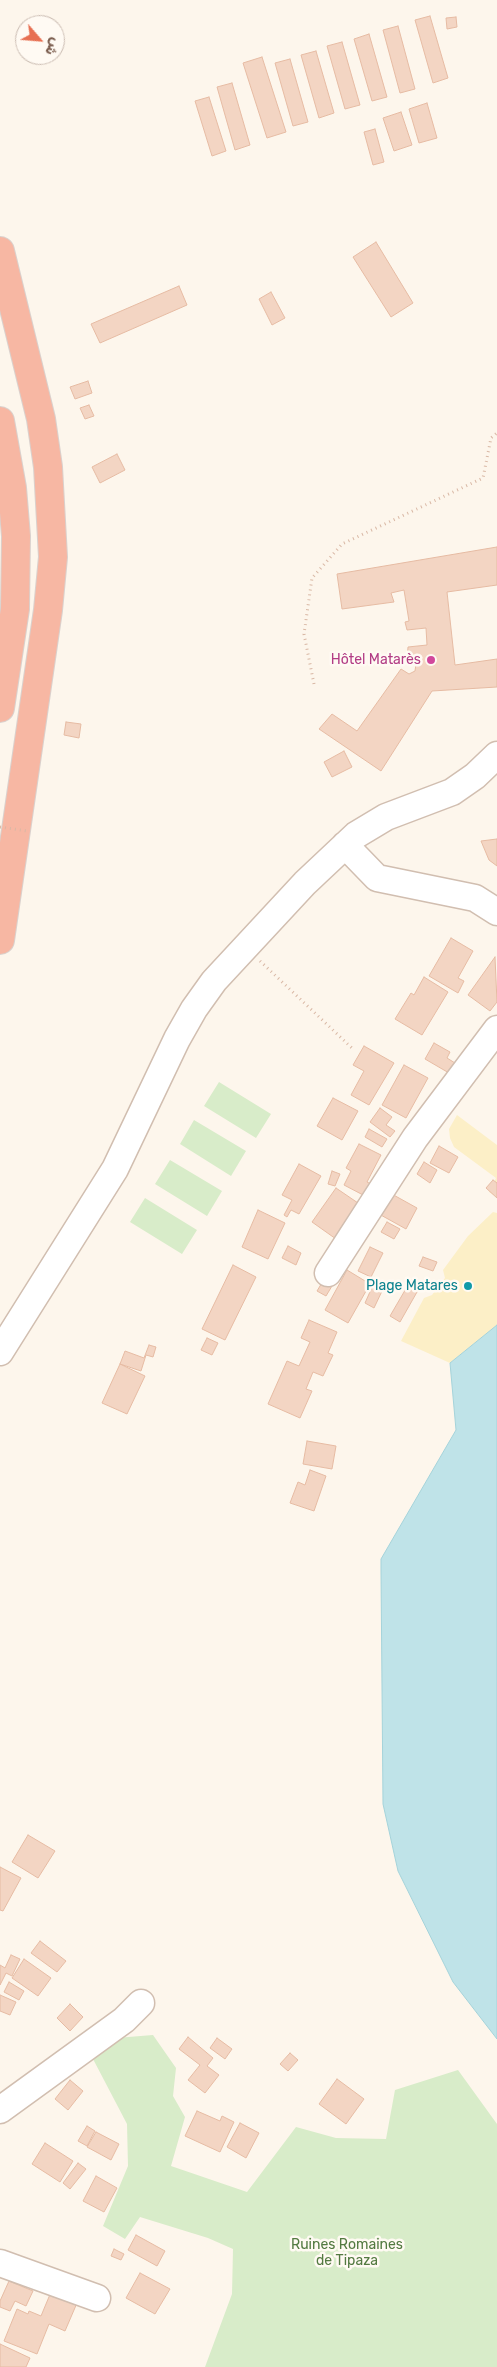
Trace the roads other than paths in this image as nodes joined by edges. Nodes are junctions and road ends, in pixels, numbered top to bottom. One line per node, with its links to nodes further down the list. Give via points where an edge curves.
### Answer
1 (0, 251): 7 (highway, via 41,419 48,467 53,558)
2 (0, 421): 3 (highway, via 12,488 16,536 15,608)
3 (0, 708)
4 (497, 755): 5 (street, via 476,776 452,792 386,818)
5 (345, 845): 6 (street, via 377,878 475,898); 10 (street, via 245,947 194,1009 115,1169)
6 (497, 912)
7 (0, 940)
8 (497, 1029): 9 (street, via 415,1138)
9 (328, 1273)
10 (0, 1352)
11 (141, 2003): 12 (street, via 124,2020)
12 (0, 2110)
13 (0, 2263): 14 (street)
14 (97, 2298)

